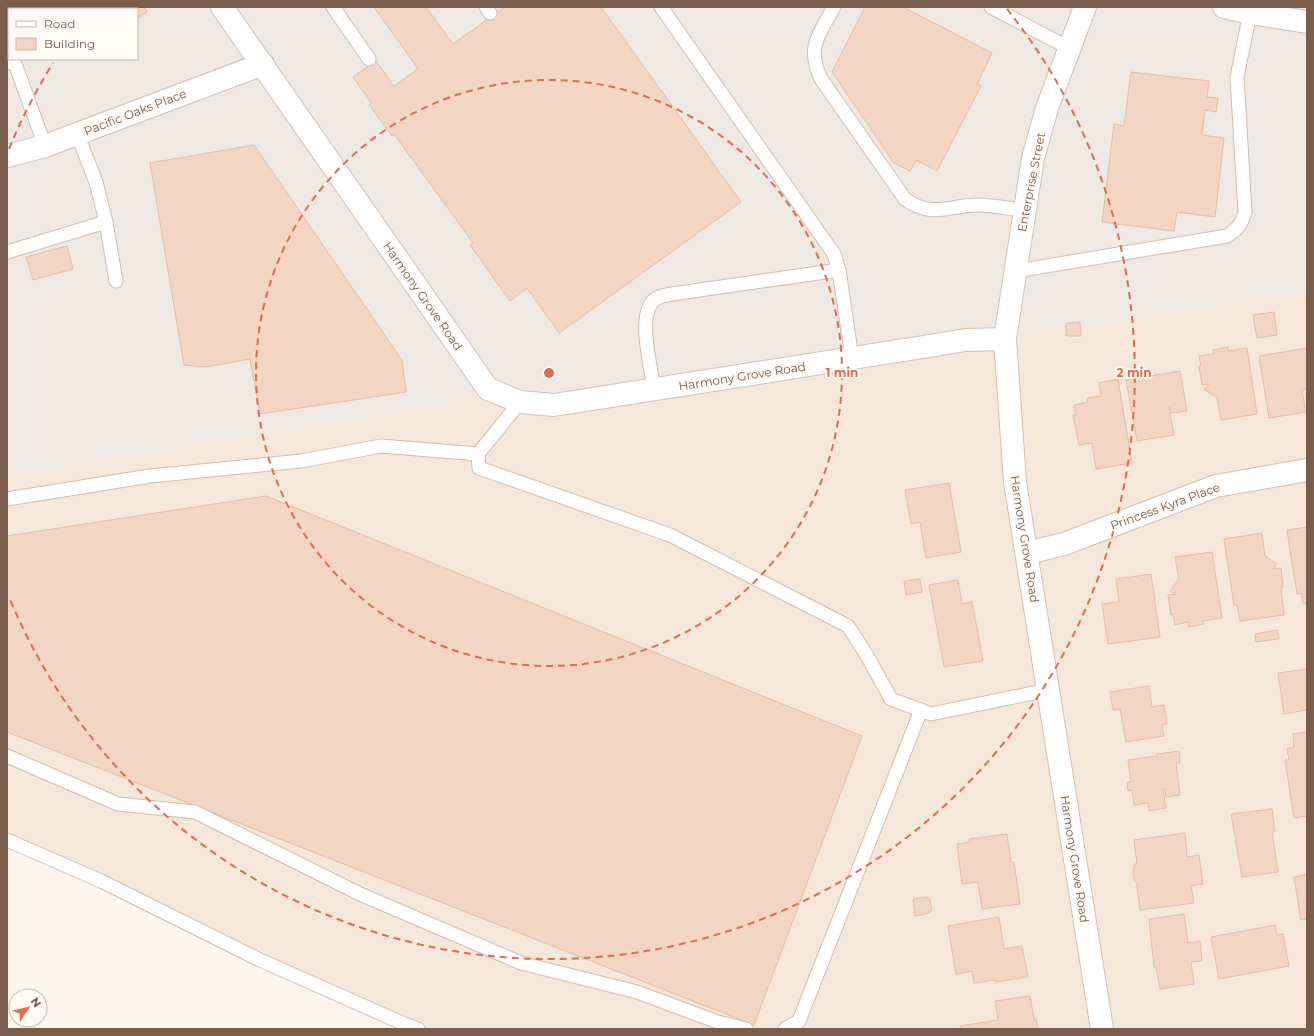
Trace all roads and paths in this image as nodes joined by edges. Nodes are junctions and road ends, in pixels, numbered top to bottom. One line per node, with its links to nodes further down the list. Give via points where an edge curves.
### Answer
1 (222, 7): 13 (street, Harmony Grove Road)
2 (332, 7): 11 (lane)
3 (662, 7): 20 (lane, via 825,240 834,254)
4 (834, 7): 17 (lane, via 815,44 816,68 821,79 906,199 926,210 979,205)
5 (991, 7): 10 (lane)
6 (1085, 7): 10 (street, Enterprise Street)
7 (1225, 7): 8 (street)
8 (1250, 14): 9 (street); 21 (lane, via 1236,77 1245,212 1242,223 1235,231 1227,236)
9 (1307, 22)
10 (1069, 48): 17 (street, Enterprise Street, via 1047,108 1033,158)
11 (369, 59)
12 (12, 60): 15 (lane)
13 (263, 64): 14 (street, Pacific Oaks Place); 26 (street, Harmony Grove Road, via 488,389)
14 (77, 134): 15 (street, Pacific Oaks Place); 18 (lane, via 96,182)
15 (44, 146): 16 (street, Pacific Oaks Place)
16 (7, 156)
17 (1024, 210): 21 (street, Enterprise Street)
18 (106, 222): 19 (lane); 22 (lane)
19 (7, 252)
20 (839, 270): 24 (lane); 25 (lane, via 672,294 653,300 648,309 646,330)
21 (1016, 271): 23 (street, Enterprise Street)
22 (116, 281)
23 (1005, 339): 24 (street, Harmony Grove Road, via 965,340); 30 (street, Harmony Grove Road, via 1015,482)
24 (852, 358): 25 (street, Harmony Grove Road)
25 (654, 389): 26 (street, Harmony Grove Road, via 554,405)
26 (520, 402): 27 (lane)
27 (478, 454): 29 (lane, via 381,446 301,461 150,476); 32 (lane, via 479,468 670,535 848,626 891,699)
28 (1307, 470): 30 (street, Princess Kyra Place, via 1216,486 1064,544)
29 (7, 499)
30 (1027, 553): 31 (street, Harmony Grove Road)
31 (1048, 690): 32 (lane, via 931,714); 38 (street, Harmony Grove Road)
32 (921, 710): 37 (lane, via 799,1021)
33 (7, 756): 36 (lane, via 118,804 195,812 360,894 521,963 637,992 718,1022)
34 (7, 840): 35 (lane, via 101,881 260,960)
35 (418, 1029)
36 (746, 1029)
37 (785, 1029)
38 (1102, 1029)

